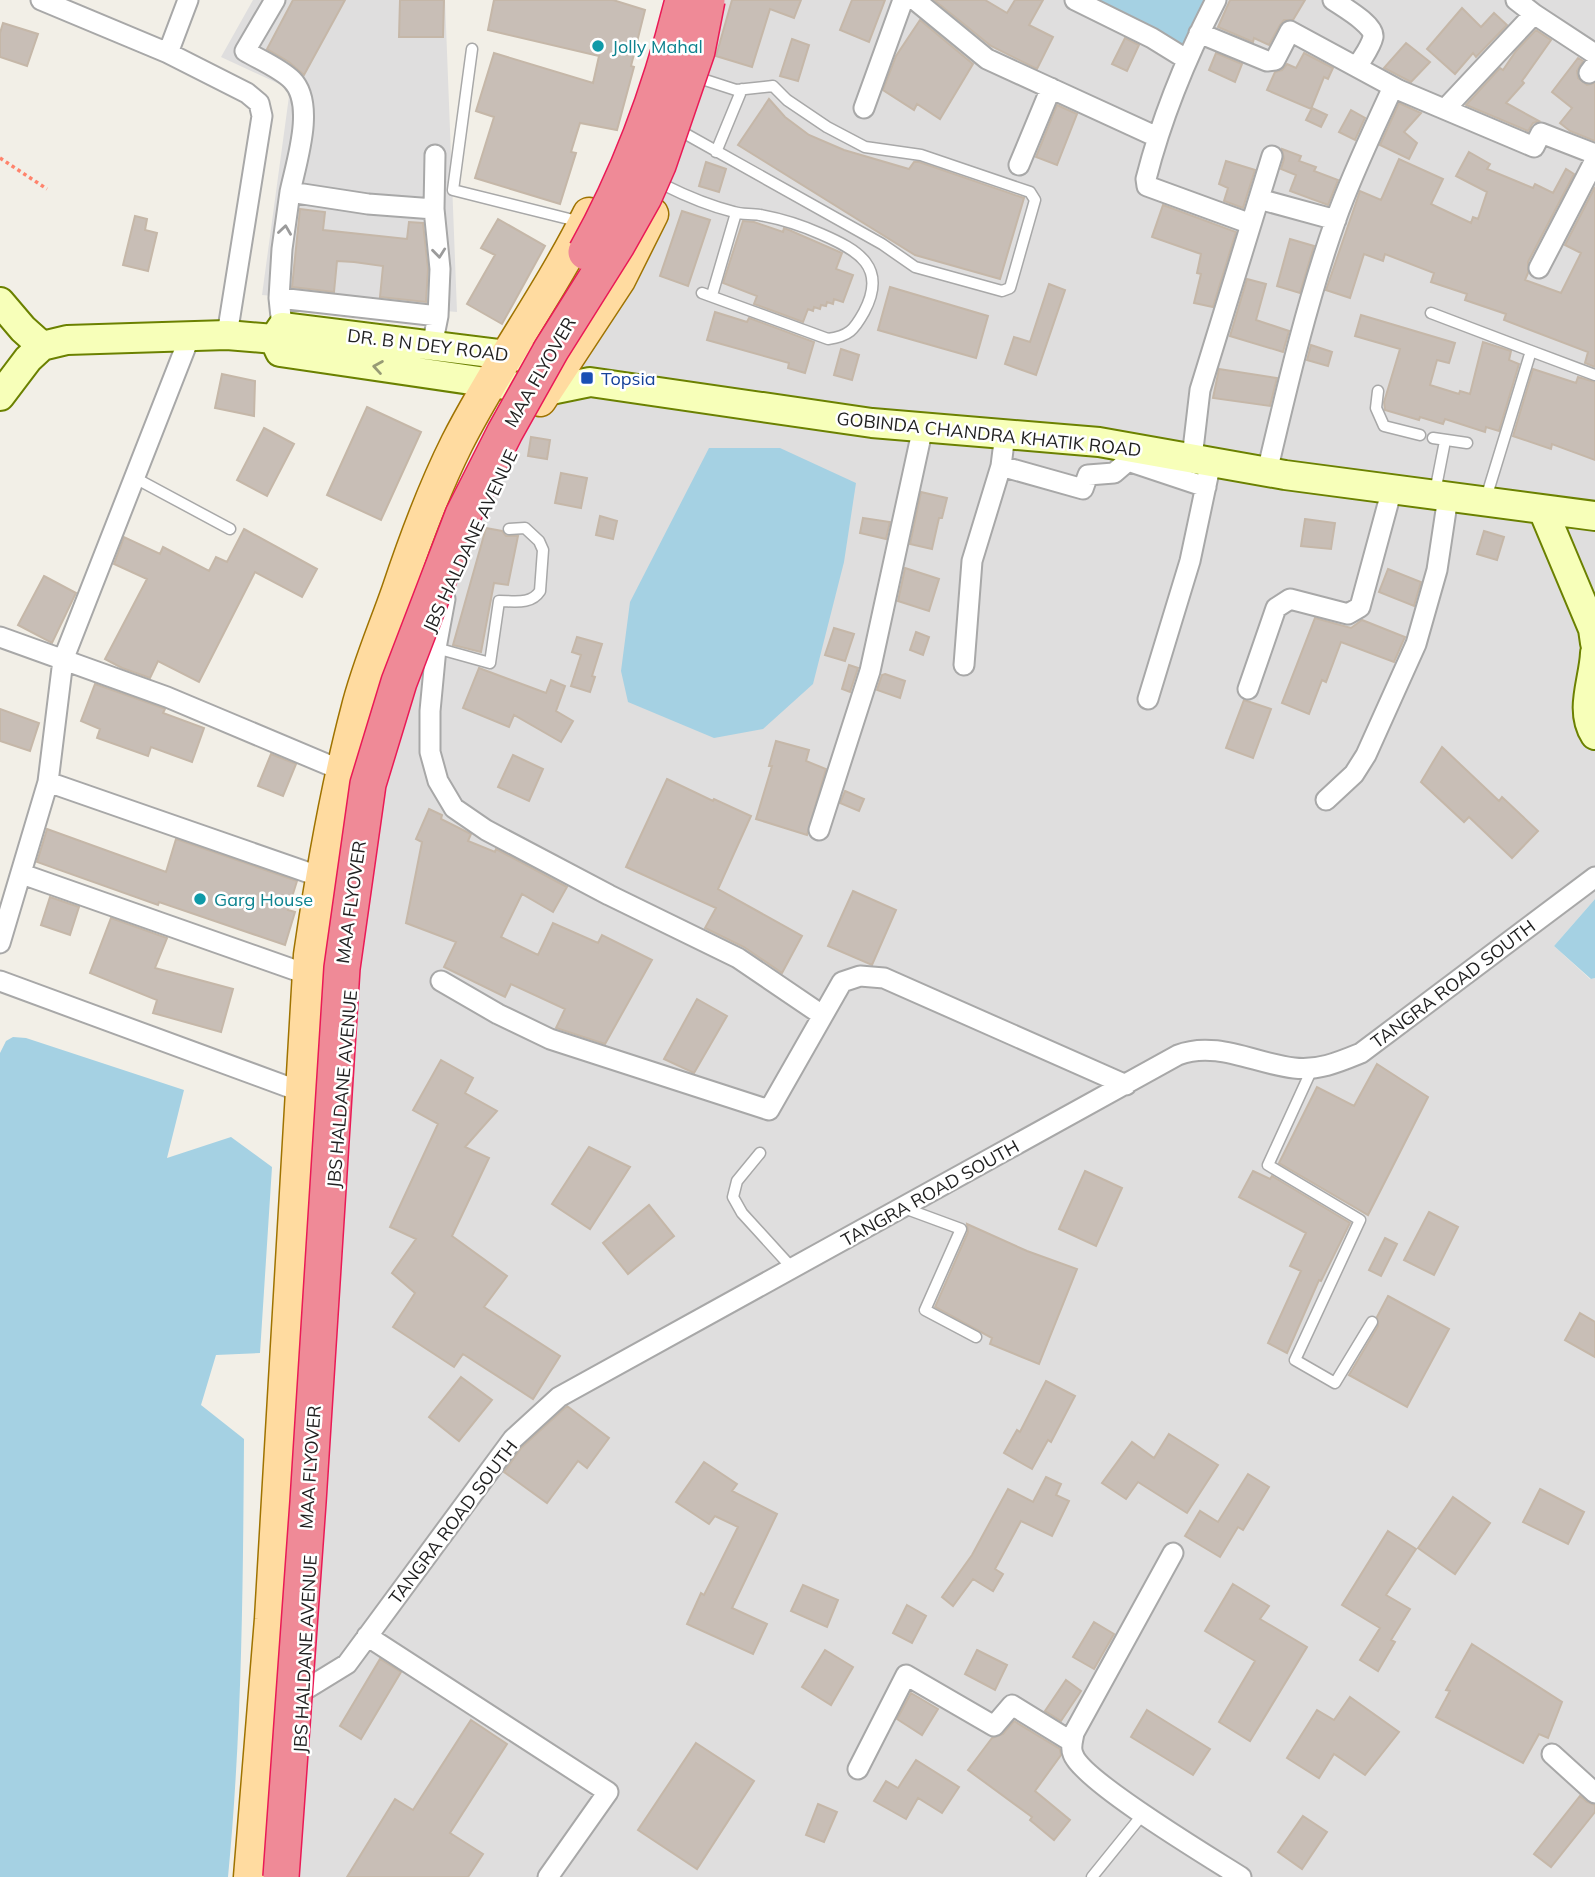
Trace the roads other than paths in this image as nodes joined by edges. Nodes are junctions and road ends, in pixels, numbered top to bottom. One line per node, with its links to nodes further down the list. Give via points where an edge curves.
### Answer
1 (41, 0): 17 (street)
2 (188, 0): 17 (street)
3 (275, 0): 36 (street, via 245,51 292,80 302,99 303,128)
4 (667, 0): 41 (main road, JBS HALDANE AVENUE, via 608,176)
5 (682, 0): 118 (highway, MAA FLYOVER, bridge, via 654,104 618,190 580,263 483,424 422,551 379,673 341,812 314,1018)
6 (708, 0): 118 (highway, MAA FLYOVER, bridge, via 697,51 644,197 551,350 463,515 399,682 368,784 342,968)
7 (722, 0): 21 (main road, JBS HALDANE AVENUE)
8 (903, 0): 25 (street)
9 (915, 0): 23 (street, via 987,59)
10 (1076, 0): 19 (street)
11 (1216, 0): 15 (street)
12 (1333, 0): 20 (street, via 1373,33)
13 (1516, 0): 14 (street)
14 (1534, 14): 18 (street); 26 (street)
15 (1199, 33): 19 (street); 20 (street, via 1275,61 1290,31)
16 (472, 50): 41 (lane, via 453,190)
17 (168, 53): 49 (street, via 247,93 259,103 262,116)
18 (1595, 54)
19 (1186, 59): 28 (street)
20 (1357, 67): 22 (street)
21 (702, 79): 24 (lane); 27 (main road, JBS HALDANE AVENUE)
22 (1393, 87): 26 (street); 40 (street)
23 (1051, 88): 28 (street); 34 (street)
24 (742, 89): 29 (lane); 29 (lane, via 773,86 827,127 865,147 920,155 1030,192 1035,200 1010,288 1002,292 915,267)
25 (863, 108)
26 (1445, 109): 30 (street, via 1534,147 1541,133)
27 (684, 133): 29 (lane); 35 (main road, JBS HALDANE AVENUE)
28 (1157, 137): 42 (street, via 1147,186)
29 (716, 152)
30 (1595, 154)
31 (435, 155): 38 (street)
32 (1272, 156): 37 (street)
33 (1595, 160): 43 (street)
34 (1019, 166)
35 (664, 185): 39 (lane); 55 (main road, JBS HALDANE AVENUE, via 619,280)
36 (290, 192): 38 (street); 44 (street, one-way to 36)
37 (1259, 199): 40 (street); 42 (street)
38 (434, 209): 47 (street, one-way to 47, via 440,269)
39 (736, 213): 39 (lane, via 793,222 862,257 872,274 872,293 853,330 828,339 707,294)
40 (1336, 220): 70 (street)
41 (584, 223): 53 (main road, JBS HALDANE AVENUE)
42 (1251, 224): 69 (street, via 1200,390)
43 (1539, 268)
44 (279, 298): 47 (street); 48 (street)
45 (0, 302): 51 (main road)
46 (1431, 313): 52 (lane)
47 (438, 316): 54 (street)
48 (278, 333): 49 (main road, DR. B N DEY ROAD); 54 (main road, DR. B N DEY ROAD, via 280,352)
49 (227, 335): 50 (main road, DR. B N DEY ROAD)
50 (190, 336): 51 (main road, DR. B N DEY ROAD, via 67,340); 71 (street)
51 (42, 346): 61 (main road)
52 (1531, 351): 56 (lane); 74 (lane)
53 (506, 355): 54 (main road, DR. B N DEY ROAD); 55 (main road, DR. B N DEY ROAD); 58 (main road, JBS HALDANE AVENUE)
54 (430, 360): 58 (main road, DR. B N DEY ROAD)
55 (564, 362): 57 (main road); 59 (main road, JBS HALDANE AVENUE)
56 (1595, 376)
57 (590, 382): 59 (main road, DR. B N DEY ROAD); 62 (main road, GOBINDA CHANDRA KHATIK ROAD)
58 (490, 384): 59 (main road, DR. B N DEY ROAD); 89 (main road, JBS HALDANE AVENUE, via 421,523 357,710)
59 (546, 391): 79 (main road, JBS HALDANE AVENUE, via 509,457)
60 (1378, 391): 64 (lane, via 1376,408 1384,426)
61 (0, 396)
62 (923, 427): 63 (main road, GOBINDA CHANDRA KHATIK ROAD); 92 (street, via 870,671)
63 (1004, 434): 68 (street); 69 (main road, GOBINDA CHANDRA KHATIK ROAD, via 1099,442)
64 (1420, 435)
65 (1433, 438): 66 (lane)
66 (1445, 441): 67 (lane); 73 (lane)
67 (1467, 443)
68 (1001, 466): 69 (street, via 1083,489 1088,475 1114,473 1128,461); 85 (street, via 972,561)
69 (1203, 469): 70 (main road, GOBINDA CHANDRA KHATIK ROAD); 87 (street, via 1190,561)
70 (1267, 471): 72 (main road, GOBINDA CHANDRA KHATIK ROAD)
71 (135, 478): 78 (lane); 84 (street)
72 (1392, 489): 73 (main road, GOBINDA CHANDRA KHATIK ROAD); 86 (street, via 1360,607 1348,614 1290,599 1276,608)
73 (1441, 496): 74 (main road, GOBINDA CHANDRA KHATIK ROAD); 91 (street, via 1437,570 1416,643 1366,755 1354,774)
74 (1484, 502): 75 (main road, GOBINDA CHANDRA KHATIK ROAD)
75 (1543, 510): 76 (main road, GOBINDA CHANDRA KHATIK ROAD); 81 (main road)
76 (1595, 516)
77 (509, 528): 82 (lane, via 525,528 542,546 537,596 499,601 490,663)
78 (230, 529)
79 (445, 599): 82 (street); 112 (main road, JBS HALDANE AVENUE, via 425,634 393,730 361,877 340,1103)
80 (0, 637): 84 (street)
81 (1595, 643)
82 (436, 648): 100 (street, via 430,752 438,781 454,808 486,830 737,958)
83 (1595, 653): 88 (main road, via 1587,703)
84 (63, 660): 89 (street, via 167,697); 90 (street)
85 (964, 665)
86 (1248, 689)
87 (1148, 699)
88 (1595, 735)
89 (343, 771): 94 (main road, JBS HALDANE AVENUE)
90 (48, 782): 93 (street); 94 (street)
91 (1326, 800)
92 (819, 830)
93 (22, 874): 96 (street); 97 (street)
94 (321, 877): 97 (main road, JBS HALDANE AVENUE)
95 (1595, 877): 101 (street, TANGRA ROAD SOUTH, via 1361,1053)
96 (0, 943)
97 (309, 975): 103 (main road, JBS HALDANE AVENUE)
98 (0, 981): 103 (street)
99 (441, 981): 100 (street, via 550,1039 769,1111)
100 (822, 1015): 102 (street, via 842,982 860,976 884,978)
101 (1312, 1069): 102 (street, TANGRA ROAD SOUTH, via 1208,1049 1191,1050); 107 (lane, via 1268,1165 1360,1220 1294,1360 1335,1383)
102 (1126, 1085): 105 (street, TANGRA ROAD SOUTH)
103 (302, 1092): 111 (main road, JBS HALDANE AVENUE)
104 (760, 1153): 106 (lane, via 737,1181 733,1197)
105 (904, 1208): 106 (street, TANGRA ROAD SOUTH); 108 (lane, via 961,1228 925,1310)
106 (793, 1269): 110 (street, TANGRA ROAD SOUTH, via 579,1385 539,1413 513,1440)
107 (1372, 1322)
108 (976, 1337)
109 (1173, 1553): 113 (street)
110 (367, 1636): 112 (street, TANGRA ROAD SOUTH, via 347,1664); 120 (street, via 608,1792)
111 (265, 1689): 112 (street); 119 (main road, JBS HALDANE AVENUE)
112 (303, 1691): 118 (main road, JBS HALDANE AVENUE)
113 (1072, 1742): 115 (street, via 1012,1706 994,1726 906,1675); 117 (street, via 1079,1766)
114 (1552, 1754): 116 (street)
115 (858, 1769)
116 (1595, 1793)
117 (1143, 1814): 121 (lane); 122 (street)
118 (285, 1875)
119 (250, 1877)
120 (548, 1877)
121 (1092, 1877)
122 (1241, 1877)

